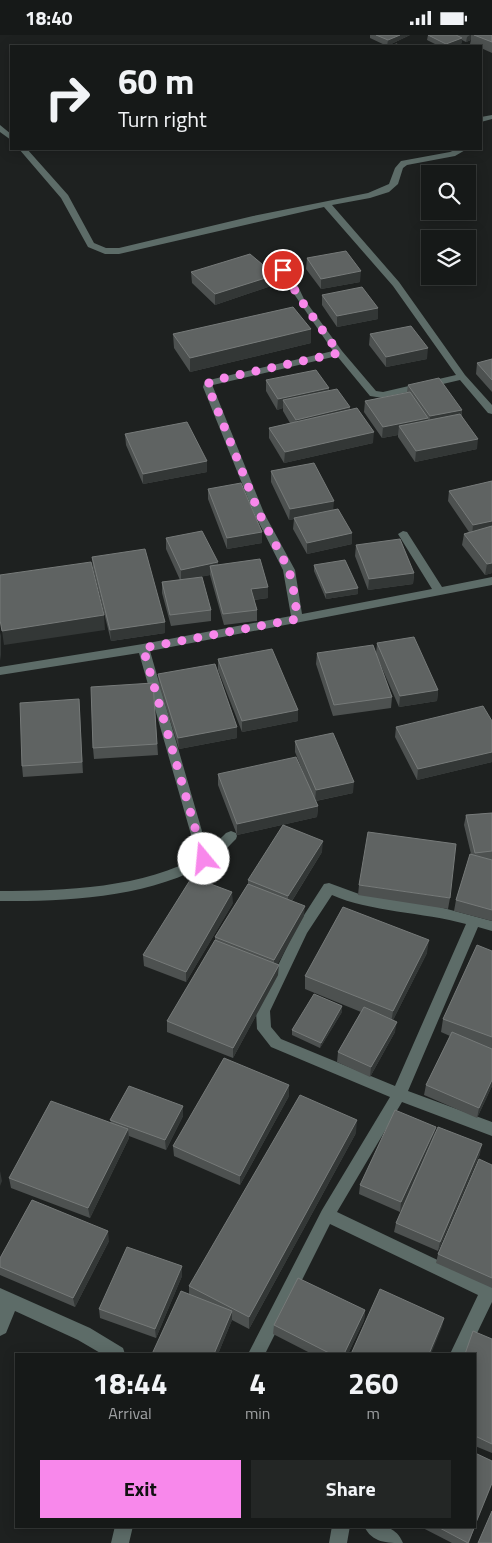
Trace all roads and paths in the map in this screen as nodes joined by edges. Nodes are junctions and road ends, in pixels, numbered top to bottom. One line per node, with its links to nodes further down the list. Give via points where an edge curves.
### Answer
1 (0, 127): 2 (street)
2 (10, 137)
3 (24, 150): 5 (street, via 65,197 91,245 106,251 119,251)
4 (461, 150): 5 (street, via 404,163 399,166 394,183 384,192)
5 (326, 204): 8 (street, via 396,285)
6 (275, 261): 7 (street)
7 (339, 353): 8 (street, via 365,388 376,395); 13 (street, via 207,384 259,513 289,570)
8 (462, 377): 9 (street)
9 (492, 411)
10 (402, 534): 12 (street)
11 (492, 581): 12 (street)
12 (440, 593): 13 (street)
13 (297, 619): 14 (street)
14 (143, 648): 15 (street); 17 (street)
15 (0, 674)
16 (231, 836): 17 (street)
17 (204, 859): 18 (street, via 170,873 114,887 33,897)
18 (0, 896)
19 (474, 921): 20 (street); 21 (street); 21 (street, via 416,907 358,899 329,888 302,930 262,1011 264,1029 276,1043)
20 (492, 926)
21 (400, 1094): 22 (street); 23 (street)
22 (492, 1129)
23 (327, 1215): 24 (street); 28 (street)
24 (490, 1293): 29 (street)
25 (5, 1298): 26 (street); 27 (street, via 84,1334)
26 (0, 1328)
27 (115, 1353)
28 (257, 1353)
29 (459, 1353)
30 (124, 1528): 33 (street)
31 (341, 1528): 34 (street)
32 (376, 1528): 35 (street)
33 (120, 1543)
34 (338, 1543)
35 (394, 1543)

